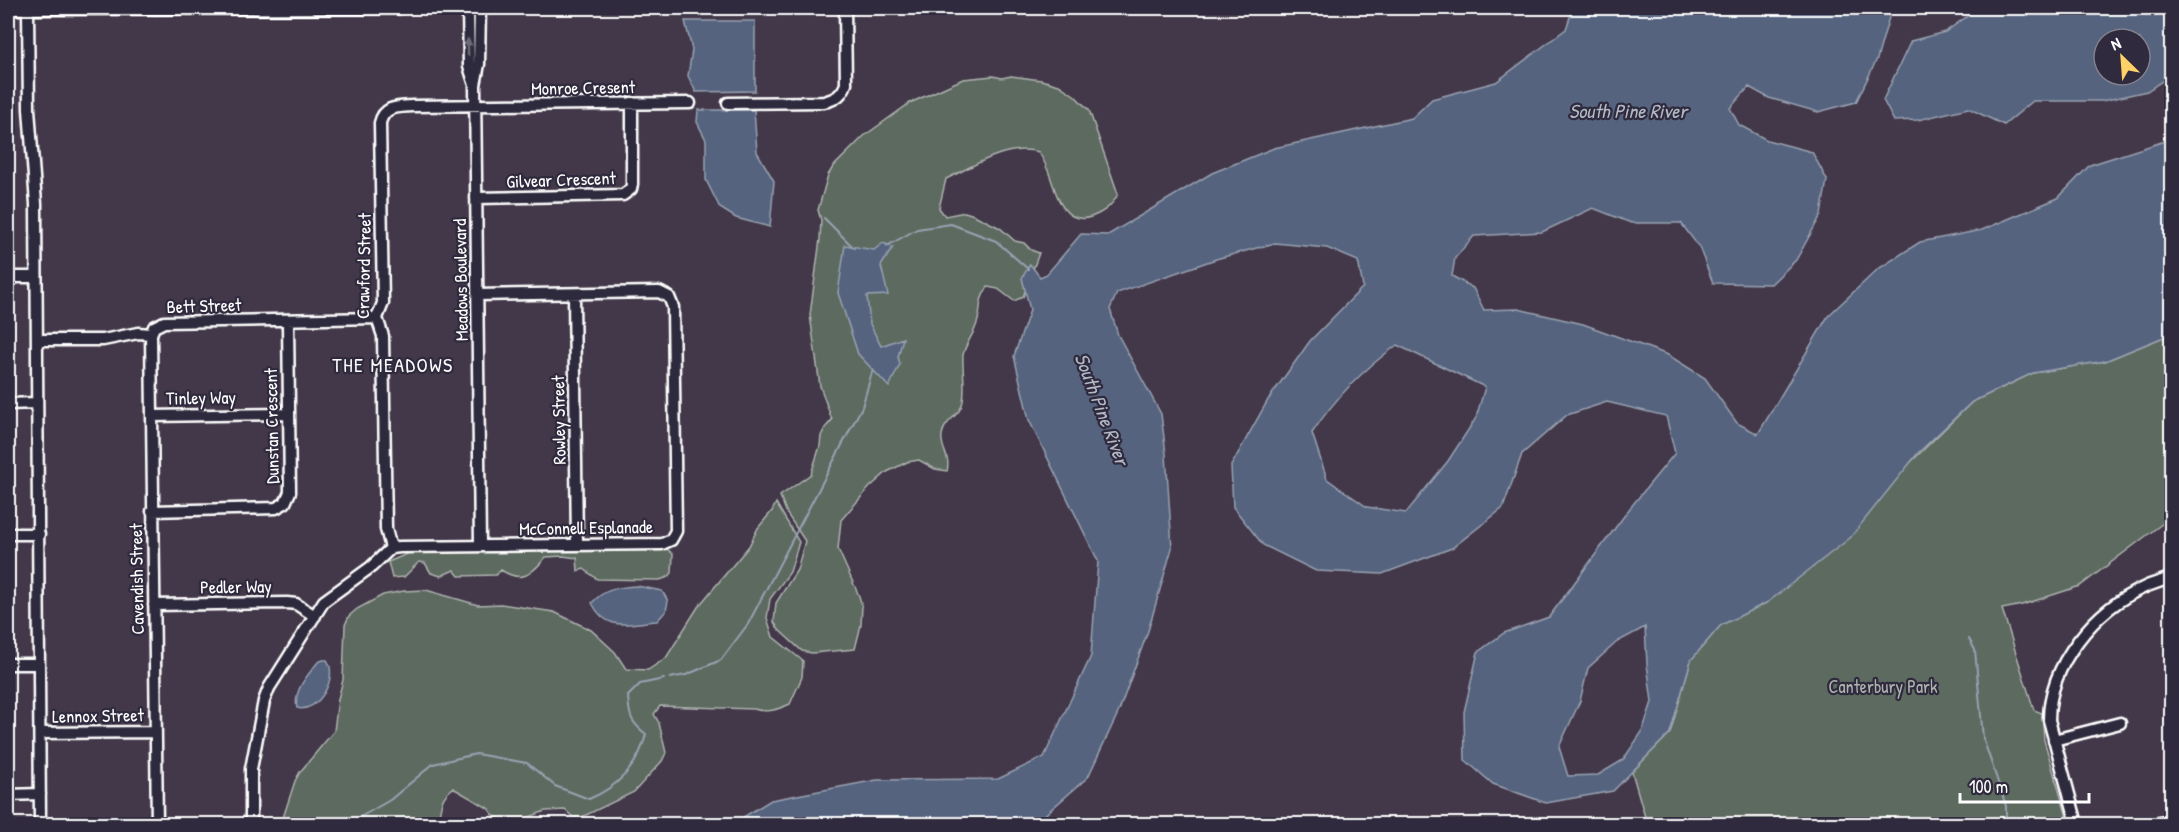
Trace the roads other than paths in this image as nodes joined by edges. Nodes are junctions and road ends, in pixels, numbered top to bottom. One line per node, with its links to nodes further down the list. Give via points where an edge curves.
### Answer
1 (141, 8): 2 (street); 8 (street)
2 (372, 8): 3 (street)
3 (400, 8)
4 (468, 8): 9 (street, Meadows Boulevard, one-way to 4, via 469,66)
5 (480, 8): 9 (street, Meadows Boulevard)
6 (845, 8): 12 (street, via 846,84 840,95 824,102)
7 (8, 9): 8 (street)
8 (28, 9): 16 (street)
9 (475, 85): 13 (street, Meadows Boulevard)
10 (632, 103): 11 (street, Monroe Cresent); 13 (street, Monroe Cresent); 14 (street, Gilvear Crescent, via 632,184 628,193)
11 (690, 103)
12 (728, 103)
13 (476, 106): 14 (street, Meadows Boulevard); 19 (street, Crawford Street, via 393,107 382,116 383,303)
14 (476, 198): 17 (street, Meadows Boulevard)
15 (8, 277): 16 (street)
16 (36, 277): 22 (street)
17 (478, 295): 18 (street, McConnell Esplanade); 31 (street, Meadows Boulevard)
18 (574, 295): 30 (street, Rowley Street); 30 (street, McConnell Esplanade, via 659,292 672,302 676,516 676,531 671,540 662,544)
19 (377, 318): 20 (street, Bett Street); 32 (street, Crawford Street, via 383,336 386,529)
20 (288, 321): 21 (street, Bett Street, via 164,321); 25 (street, Dunstan Crescent)
21 (151, 334): 22 (street, Bett Street, via 103,340); 26 (street, Cavendish Street)
22 (37, 340): 24 (street)
23 (8, 404): 24 (street)
24 (37, 404): 29 (street)
25 (287, 414): 26 (street, Tinley Way); 27 (street, Dunstan Crescent, via 290,492 285,503 276,508)
26 (152, 416): 27 (street, Cavendish Street)
27 (152, 510): 34 (street, Cavendish Street)
28 (8, 534): 29 (street)
29 (39, 534): 37 (street)
30 (577, 545): 31 (street, McConnell Esplanade)
31 (480, 546): 32 (street, McConnell Esplanade)
32 (391, 548): 35 (street, via 330,596)
33 (2172, 578): 41 (street, via 2144,587 2119,603 2078,640 2066,657 2049,707)
34 (154, 605): 35 (street, Pedler Way, via 287,603); 39 (street, Cavendish Street)
35 (315, 616): 47 (street, via 264,701 251,768)
36 (8, 664): 37 (street)
37 (39, 664): 40 (street)
38 (2120, 723): 41 (street)
39 (156, 732): 40 (street, Lennox Street); 46 (street, Cavendish Street)
40 (40, 733): 42 (street)
41 (2054, 740): 48 (street)
42 (40, 794): 43 (street); 45 (street)
43 (8, 795)
44 (2172, 820): 49 (street)
45 (40, 825)
46 (156, 825)
47 (251, 825)
48 (2077, 825)
49 (2155, 825)

